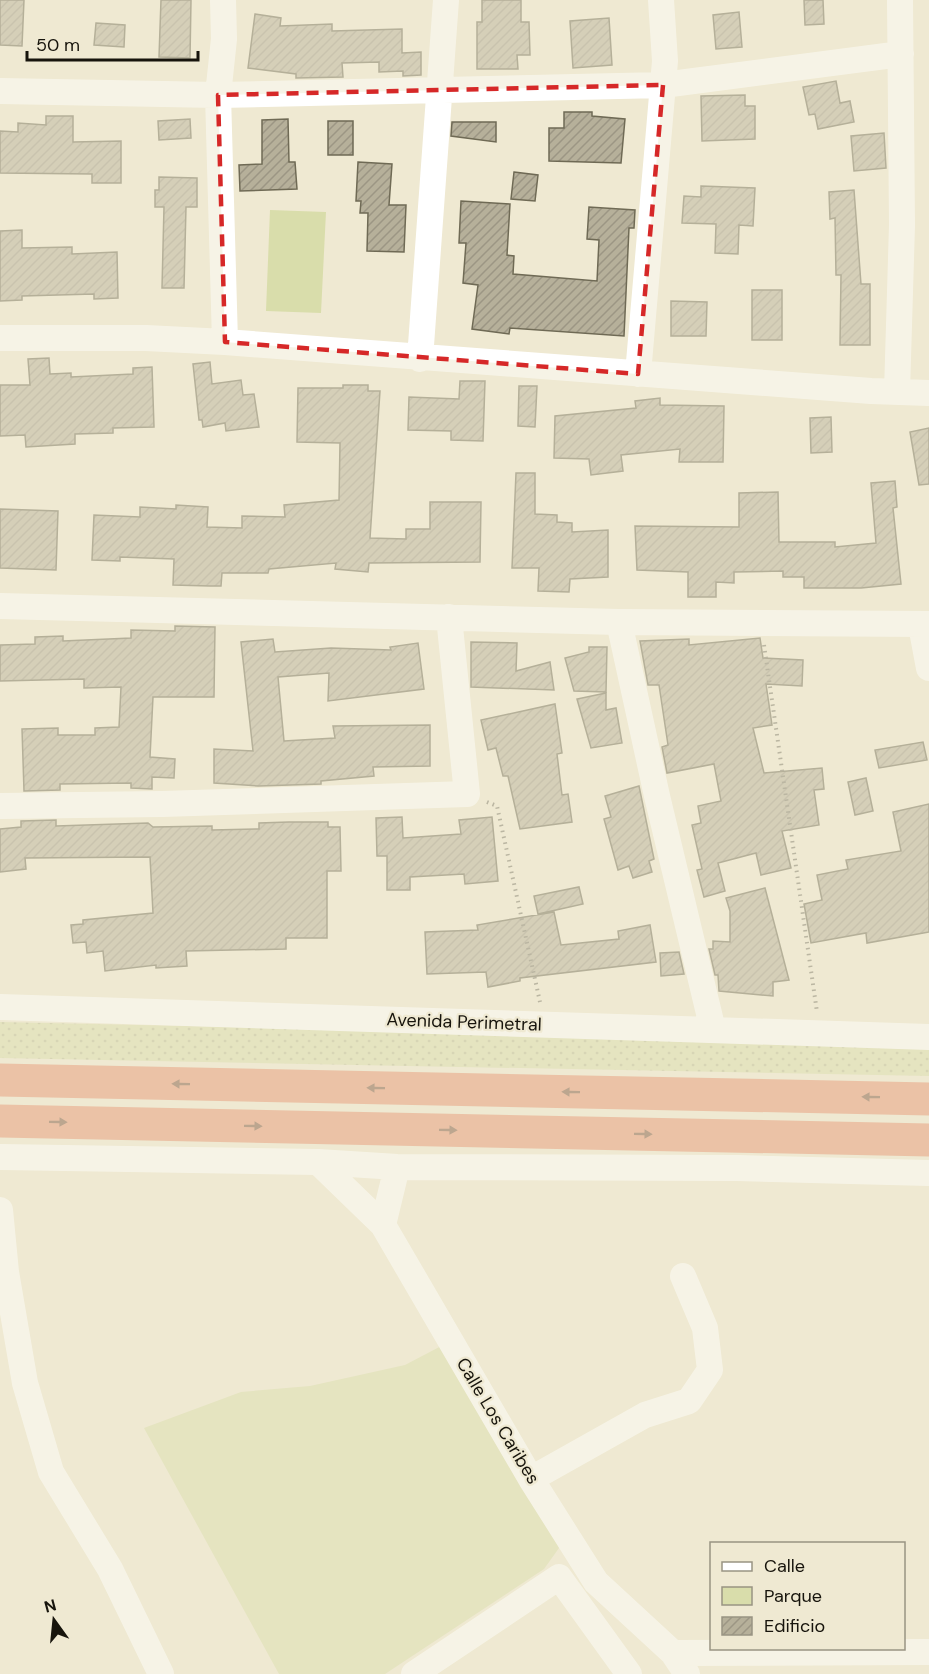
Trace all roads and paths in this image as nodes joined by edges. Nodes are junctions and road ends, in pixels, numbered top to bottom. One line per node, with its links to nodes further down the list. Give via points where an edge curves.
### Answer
1 (223, 0): 9 (street, via 224,39)
2 (446, 0): 7 (street)
3 (661, 0): 6 (street)
4 (900, 0): 5 (street)
5 (901, 54): 6 (street); 14 (street, via 902,225)
6 (663, 86): 7 (street); 13 (street)
7 (439, 90): 9 (street); 12 (street)
8 (0, 91): 9 (street)
9 (218, 95): 11 (street)
10 (0, 338): 11 (street)
11 (225, 342): 12 (street)
12 (420, 359): 13 (street)
13 (638, 374): 14 (street)
14 (897, 392): 15 (street)
15 (929, 393)
16 (0, 606): 17 (street)
17 (449, 617): 18 (street); 22 (street)
18 (619, 622): 19 (street); 26 (street)
19 (761, 623): 20 (street); 27 (path)
20 (925, 625): 21 (street)
21 (929, 668)
22 (467, 794): 23 (street); 25 (path, via 496,806)
23 (0, 806)
24 (0, 1007): 25 (street, Avenida Perimetral)
25 (545, 1024): 26 (street, Avenida Perimetral)
26 (713, 1030): 27 (street, Avenida Perimetral)
27 (821, 1033): 28 (street, Avenida Perimetral)
28 (929, 1036)
29 (0, 1080): 30 (highway, one-way to 29)
30 (929, 1099)
31 (0, 1121): 32 (highway, one-way to 32)
32 (929, 1140)
33 (0, 1157): 34 (street)
34 (318, 1162): 35 (street); 38 (street, Calle Los Caribes)
35 (397, 1167): 36 (street); 38 (street)
36 (929, 1173)
37 (0, 1210): 43 (street, via 25,1383 51,1472 110,1569)
38 (383, 1225): 40 (street, Calle Los Caribes)
39 (683, 1276): 40 (street, via 705,1328 710,1370 689,1401 645,1415)
40 (531, 1479): 42 (street, Calle Los Caribes, via 596,1582)
41 (929, 1652): 42 (street)
42 (673, 1653): 46 (street, Calle Los Caribes)
43 (163, 1669)
44 (414, 1674): 45 (street, via 558,1577)
45 (629, 1674)
46 (687, 1674)

